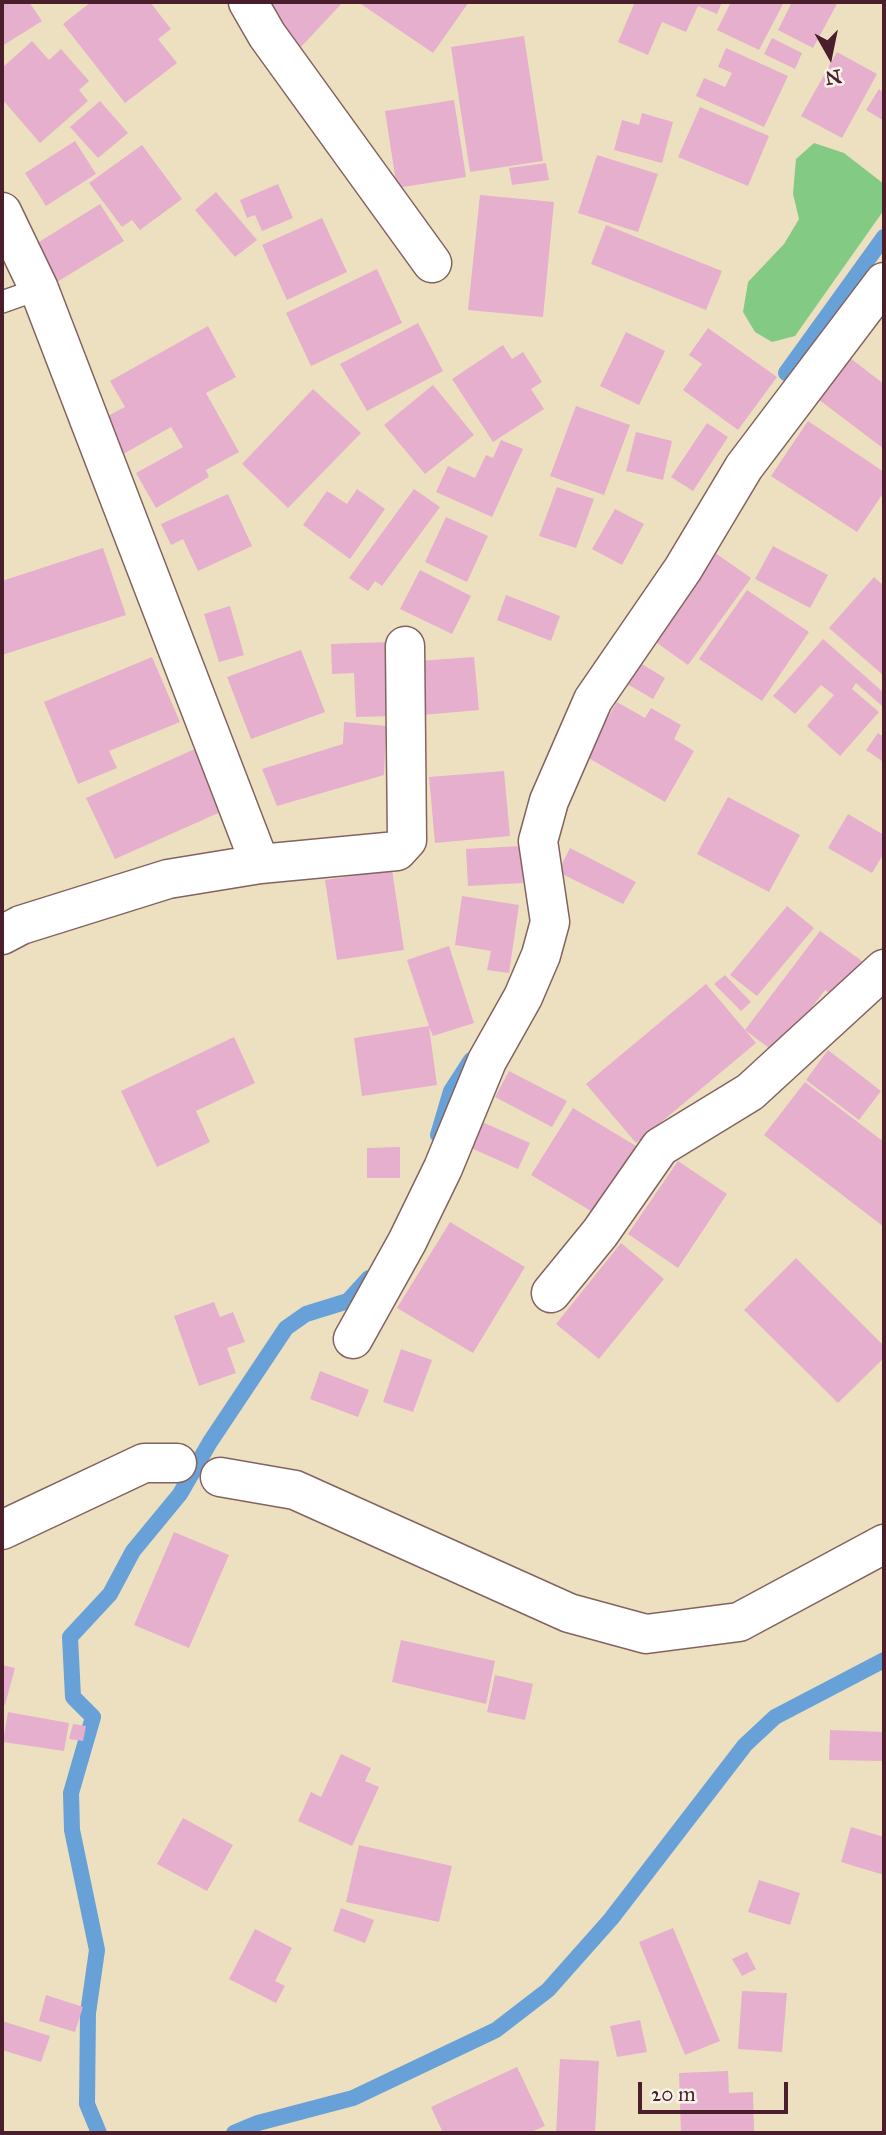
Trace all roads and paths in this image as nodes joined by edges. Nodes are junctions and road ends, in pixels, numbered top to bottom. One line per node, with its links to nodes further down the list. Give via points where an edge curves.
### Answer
1 (248, 2): 3 (street)
2 (2, 212): 5 (street)
3 (432, 263)
4 (884, 282): 12 (street, via 744,467 683,569 593,700 549,801 538,841 550,922 541,955 487,1061 407,1242)
5 (39, 289): 6 (lane); 8 (street)
6 (2, 302)
7 (405, 646): 8 (street, via 407,840 397,851)
8 (260, 864): 9 (street, via 168,878)
9 (2, 935)
10 (884, 969): 11 (street, via 750,1092 660,1147)
11 (551, 1293)
12 (353, 1339)
13 (177, 1464): 15 (street, via 144,1463)
14 (220, 1477): 16 (street, via 295,1490 569,1614 646,1634 739,1622)
15 (2, 1530)
16 (884, 1544)

